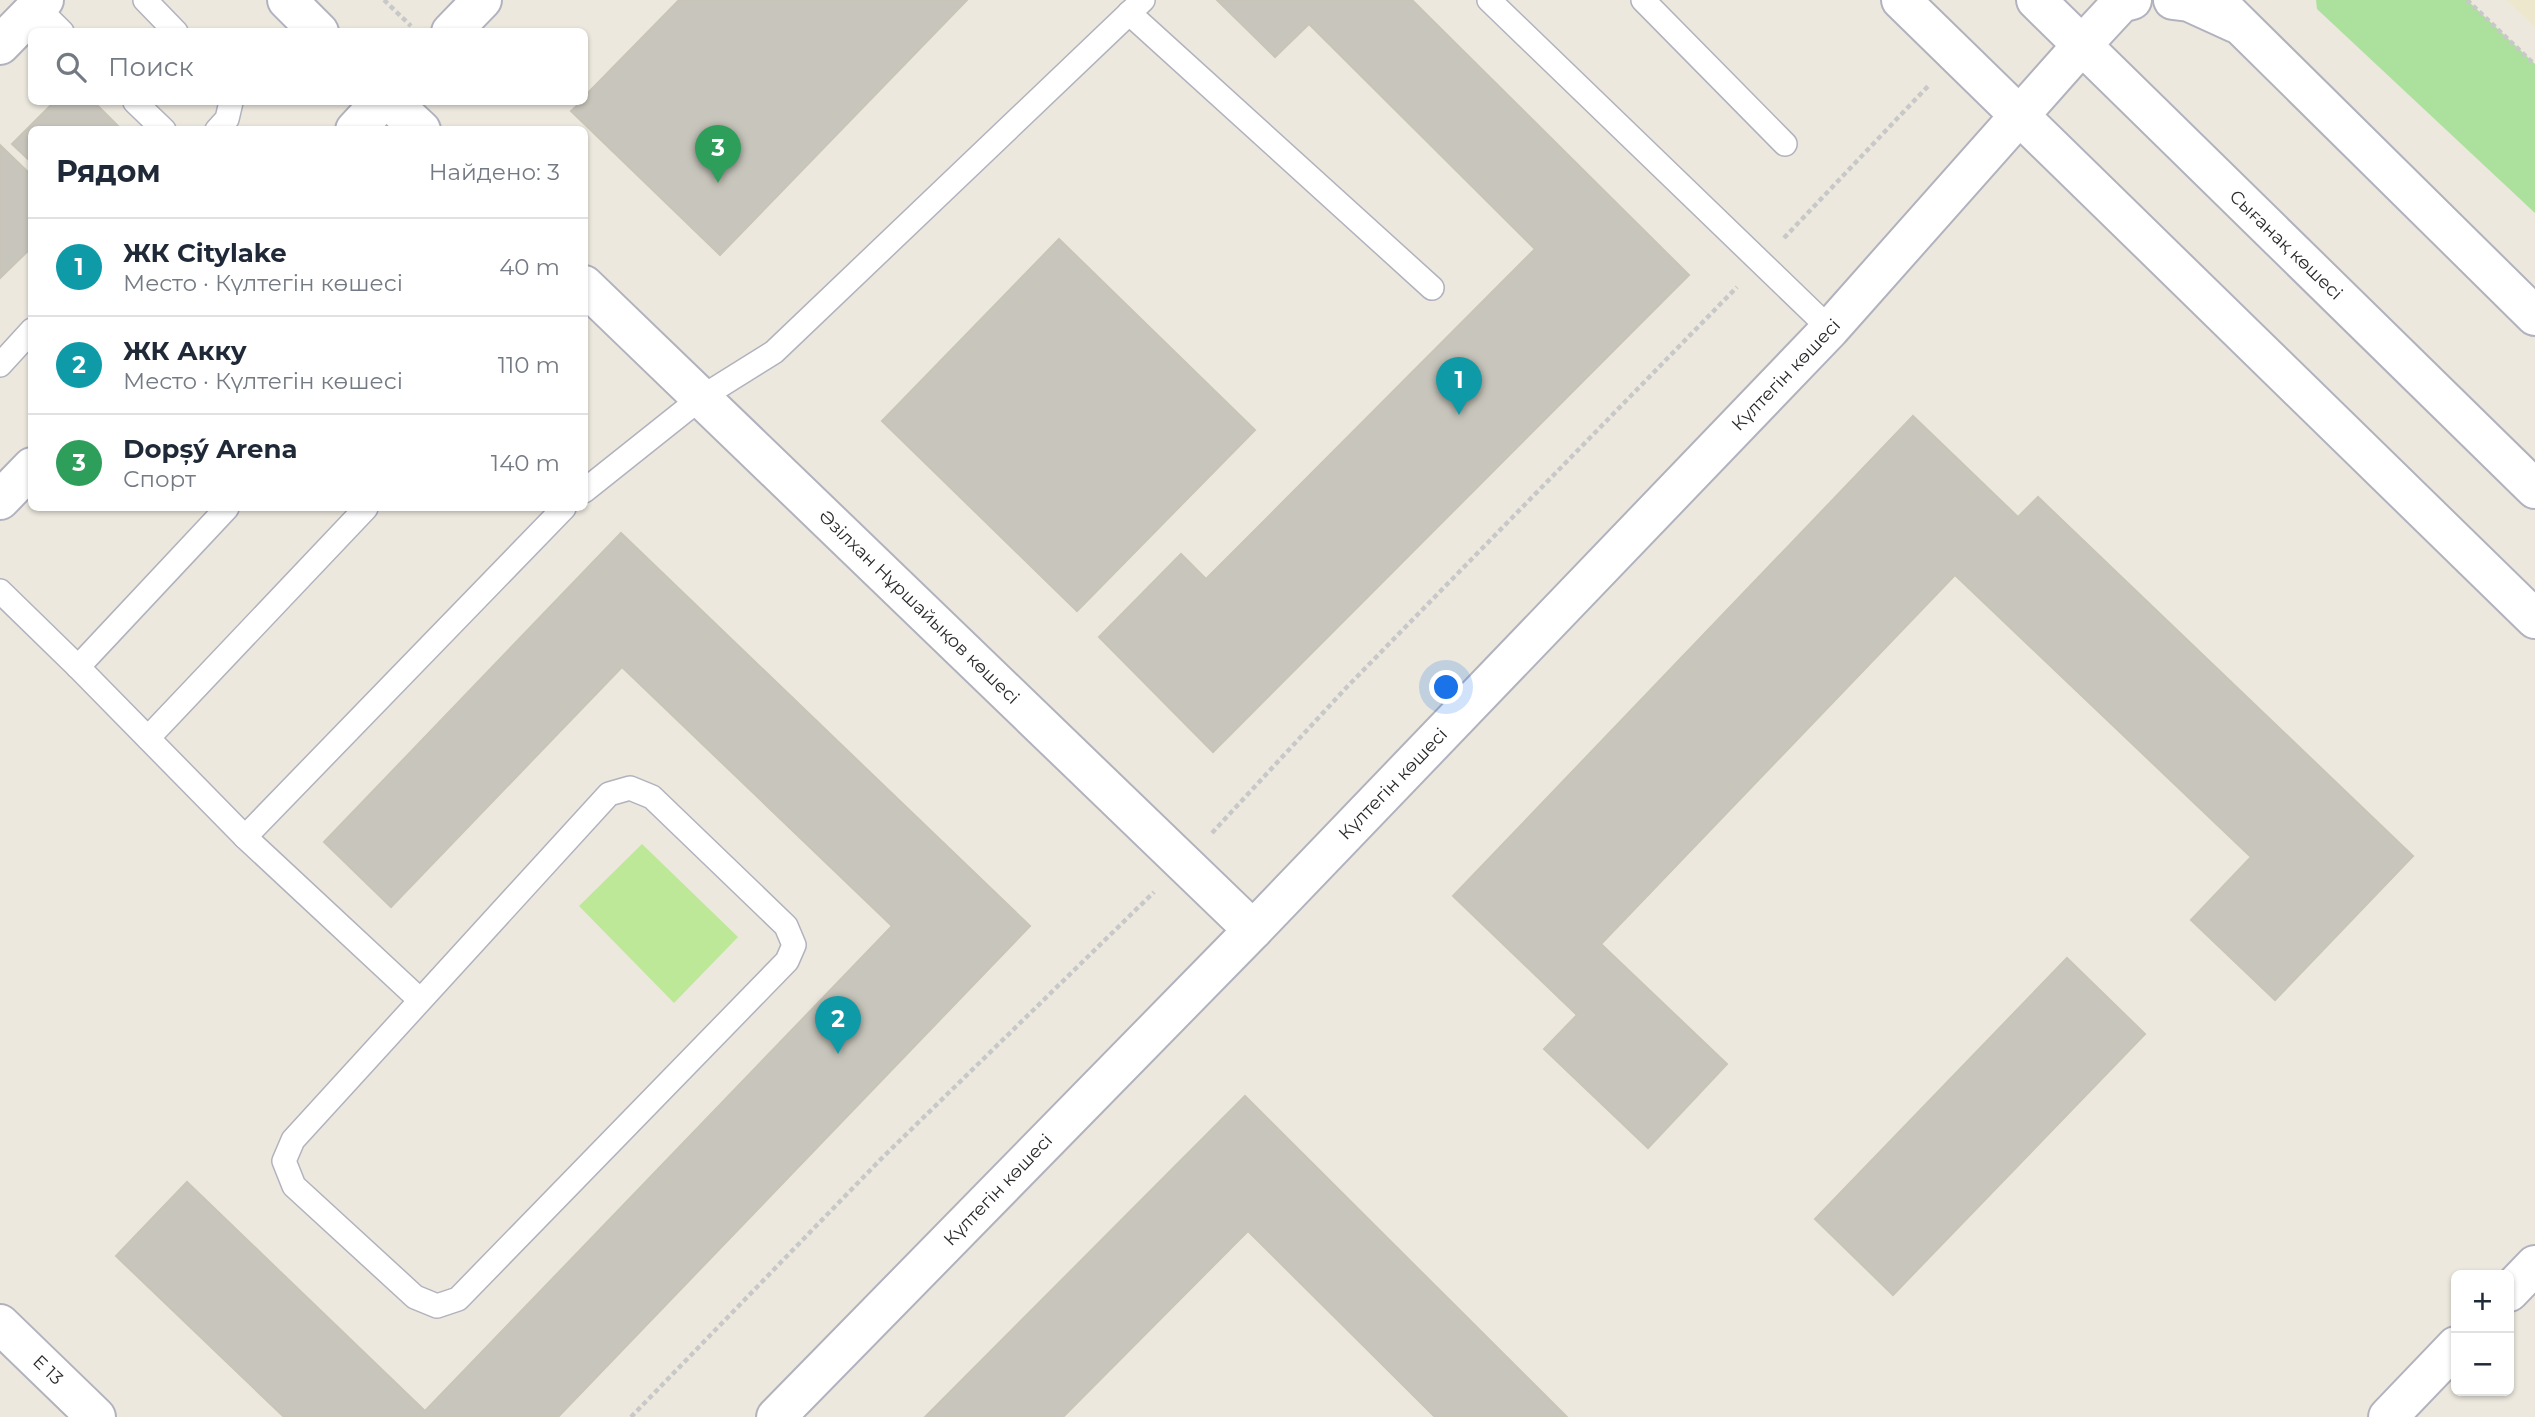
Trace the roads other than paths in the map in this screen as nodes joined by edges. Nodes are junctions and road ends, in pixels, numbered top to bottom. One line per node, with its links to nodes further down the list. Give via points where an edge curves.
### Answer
1 (145, 0): 14 (lane)
2 (287, 0): 15 (street)
3 (482, 0): 16 (street)
4 (1489, 0): 32 (lane)
5 (1643, 0): 28 (lane)
6 (1901, 0): 23 (street)
7 (2036, 0): 18 (street, Сығанақ көшесі)
8 (2132, 0): 18 (street, Күлтегін көшесі, via 2121,3)
9 (2173, 0): 13 (street)
10 (2215, 0): 13 (street)
11 (1136, 7): 29 (lane); 35 (lane, via 774,352)
12 (48, 13): 17 (street)
13 (2246, 13): 31 (street)
14 (172, 28)
15 (315, 28)
16 (455, 28)
17 (0, 45)
18 (2082, 45): 23 (street, Күлтегін көшесі); 38 (street, Сығанақ көшесі)
19 (138, 105): 24 (lane)
20 (230, 105): 25 (lane)
21 (379, 105): 26 (street)
22 (394, 105): 27 (street)
23 (2020, 117): 32 (street, Күлтегін көшесі); 44 (street)
24 (160, 126)
25 (221, 126)
26 (359, 126)
27 (417, 126)
28 (1785, 144)
29 (1432, 288)
30 (588, 289): 35 (street, Әзілхан Нұршайықов көшесі)
31 (2535, 316)
32 (1830, 329): 48 (street, Күлтегін көшесі)
33 (28, 334): 34 (lane)
34 (0, 365)
35 (702, 397): 37 (lane); 48 (street, Әзілхан Нұршайықов көшесі)
36 (28, 471): 39 (street)
37 (588, 488)
38 (2535, 489)
39 (0, 500)
40 (224, 511): 45 (lane)
41 (363, 511): 46 (lane)
42 (561, 511): 47 (lane)
43 (0, 591): 45 (lane)
44 (2535, 620)
45 (78, 667): 46 (lane)
46 (148, 738): 47 (lane)
47 (245, 837): 49 (lane)
48 (1253, 930): 55 (street, Күлтегін көшесі)
49 (419, 1000): 49 (lane, via 293,1140 284,1161 294,1186 415,1297 437,1306 458,1299 787,961 794,945 786,926 652,797 631,788 609,794)
50 (2535, 1265): 51 (street)
51 (2514, 1288)
52 (0, 1324): 54 (street, E 13)
53 (2451, 1351): 56 (street)
54 (96, 1417)
55 (776, 1417)
56 (2388, 1417)

